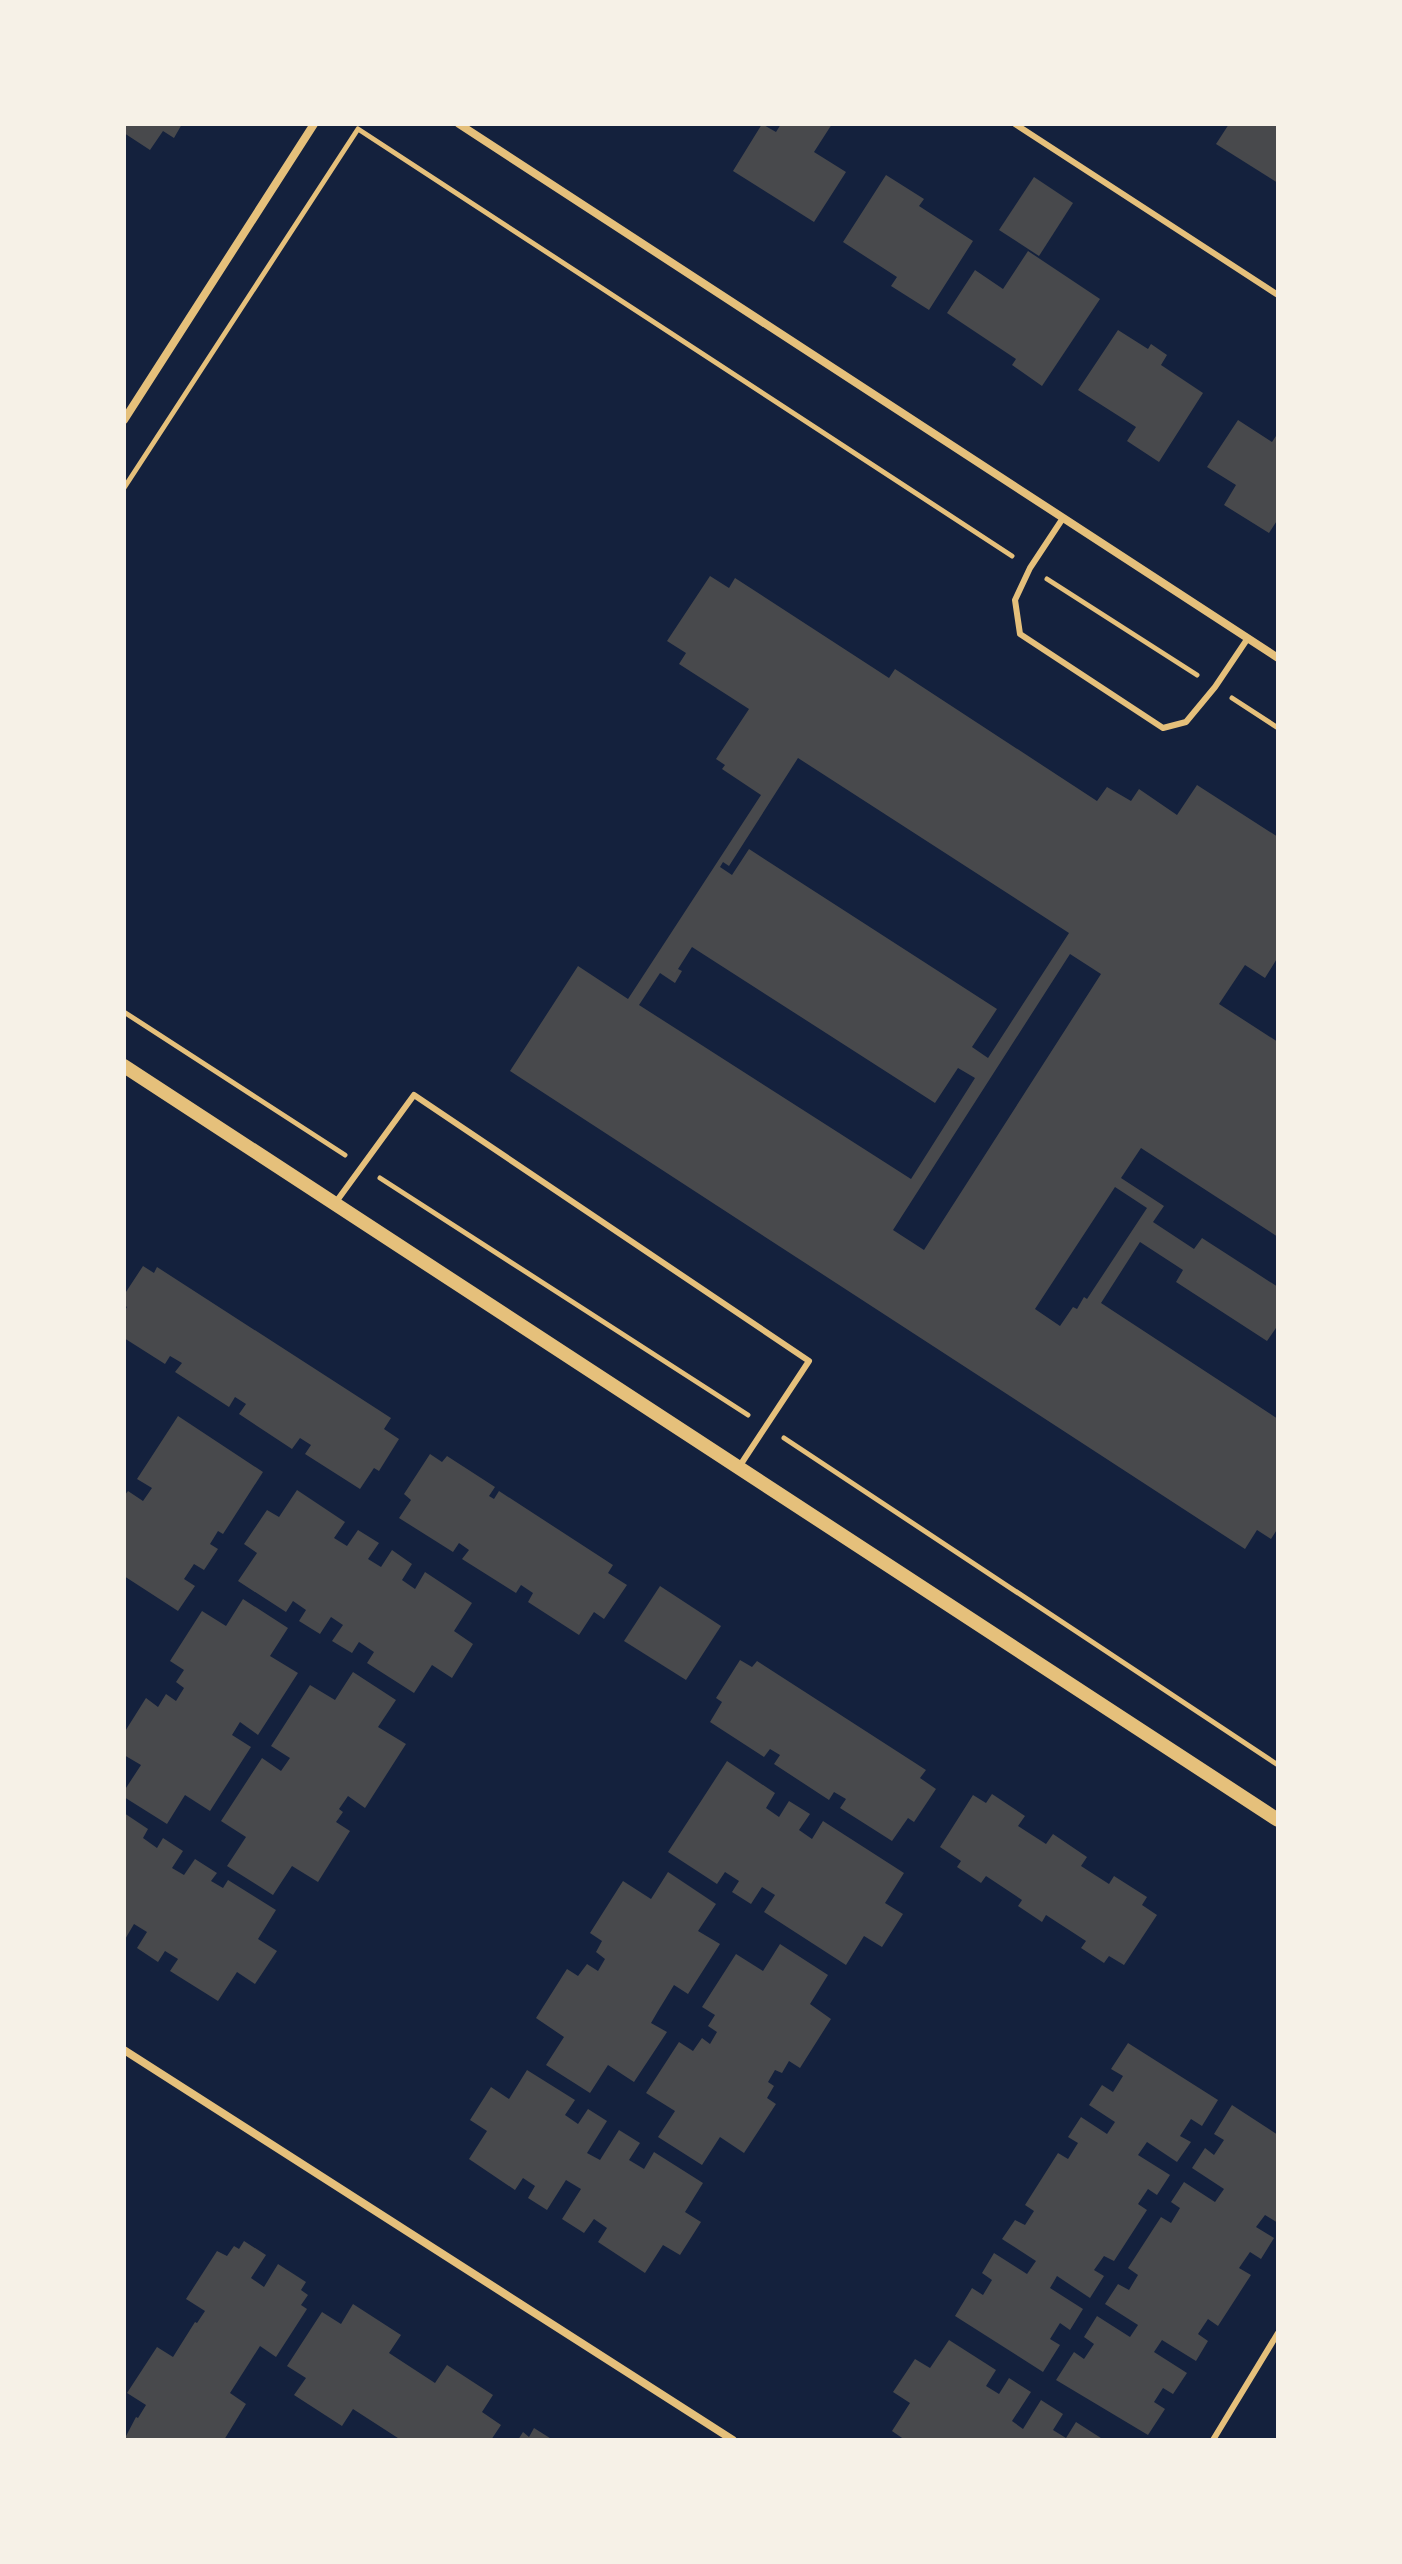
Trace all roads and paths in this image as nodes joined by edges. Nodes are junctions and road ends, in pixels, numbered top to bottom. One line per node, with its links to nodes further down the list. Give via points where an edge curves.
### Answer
1 (314, 124): 5 (street)
2 (459, 124): 7 (street)
3 (1015, 124): 4 (lane)
4 (1278, 295)
5 (124, 420)
6 (124, 488): 8 (path, via 358,129)
7 (1063, 518): 8 (lane); 9 (street)
8 (1030, 568): 11 (path); 11 (lane, via 1015,600 1020,634 1163,728 1186,722)
9 (1248, 638): 10 (street); 11 (lane)
10 (1278, 658)
11 (1215, 687): 12 (path)
12 (1278, 728)
13 (124, 1012): 15 (path)
14 (124, 1066): 16 (street)
15 (362, 1166): 16 (lane); 17 (path); 17 (lane, via 414,1095 809,1361)
16 (335, 1204): 18 (street)
17 (765, 1426): 18 (lane); 19 (path)
18 (739, 1467): 20 (street)
19 (1278, 1765)
20 (1278, 1820)
21 (124, 2050): 23 (street)
22 (1278, 2333): 24 (lane)
23 (733, 2440)
24 (1213, 2440)

